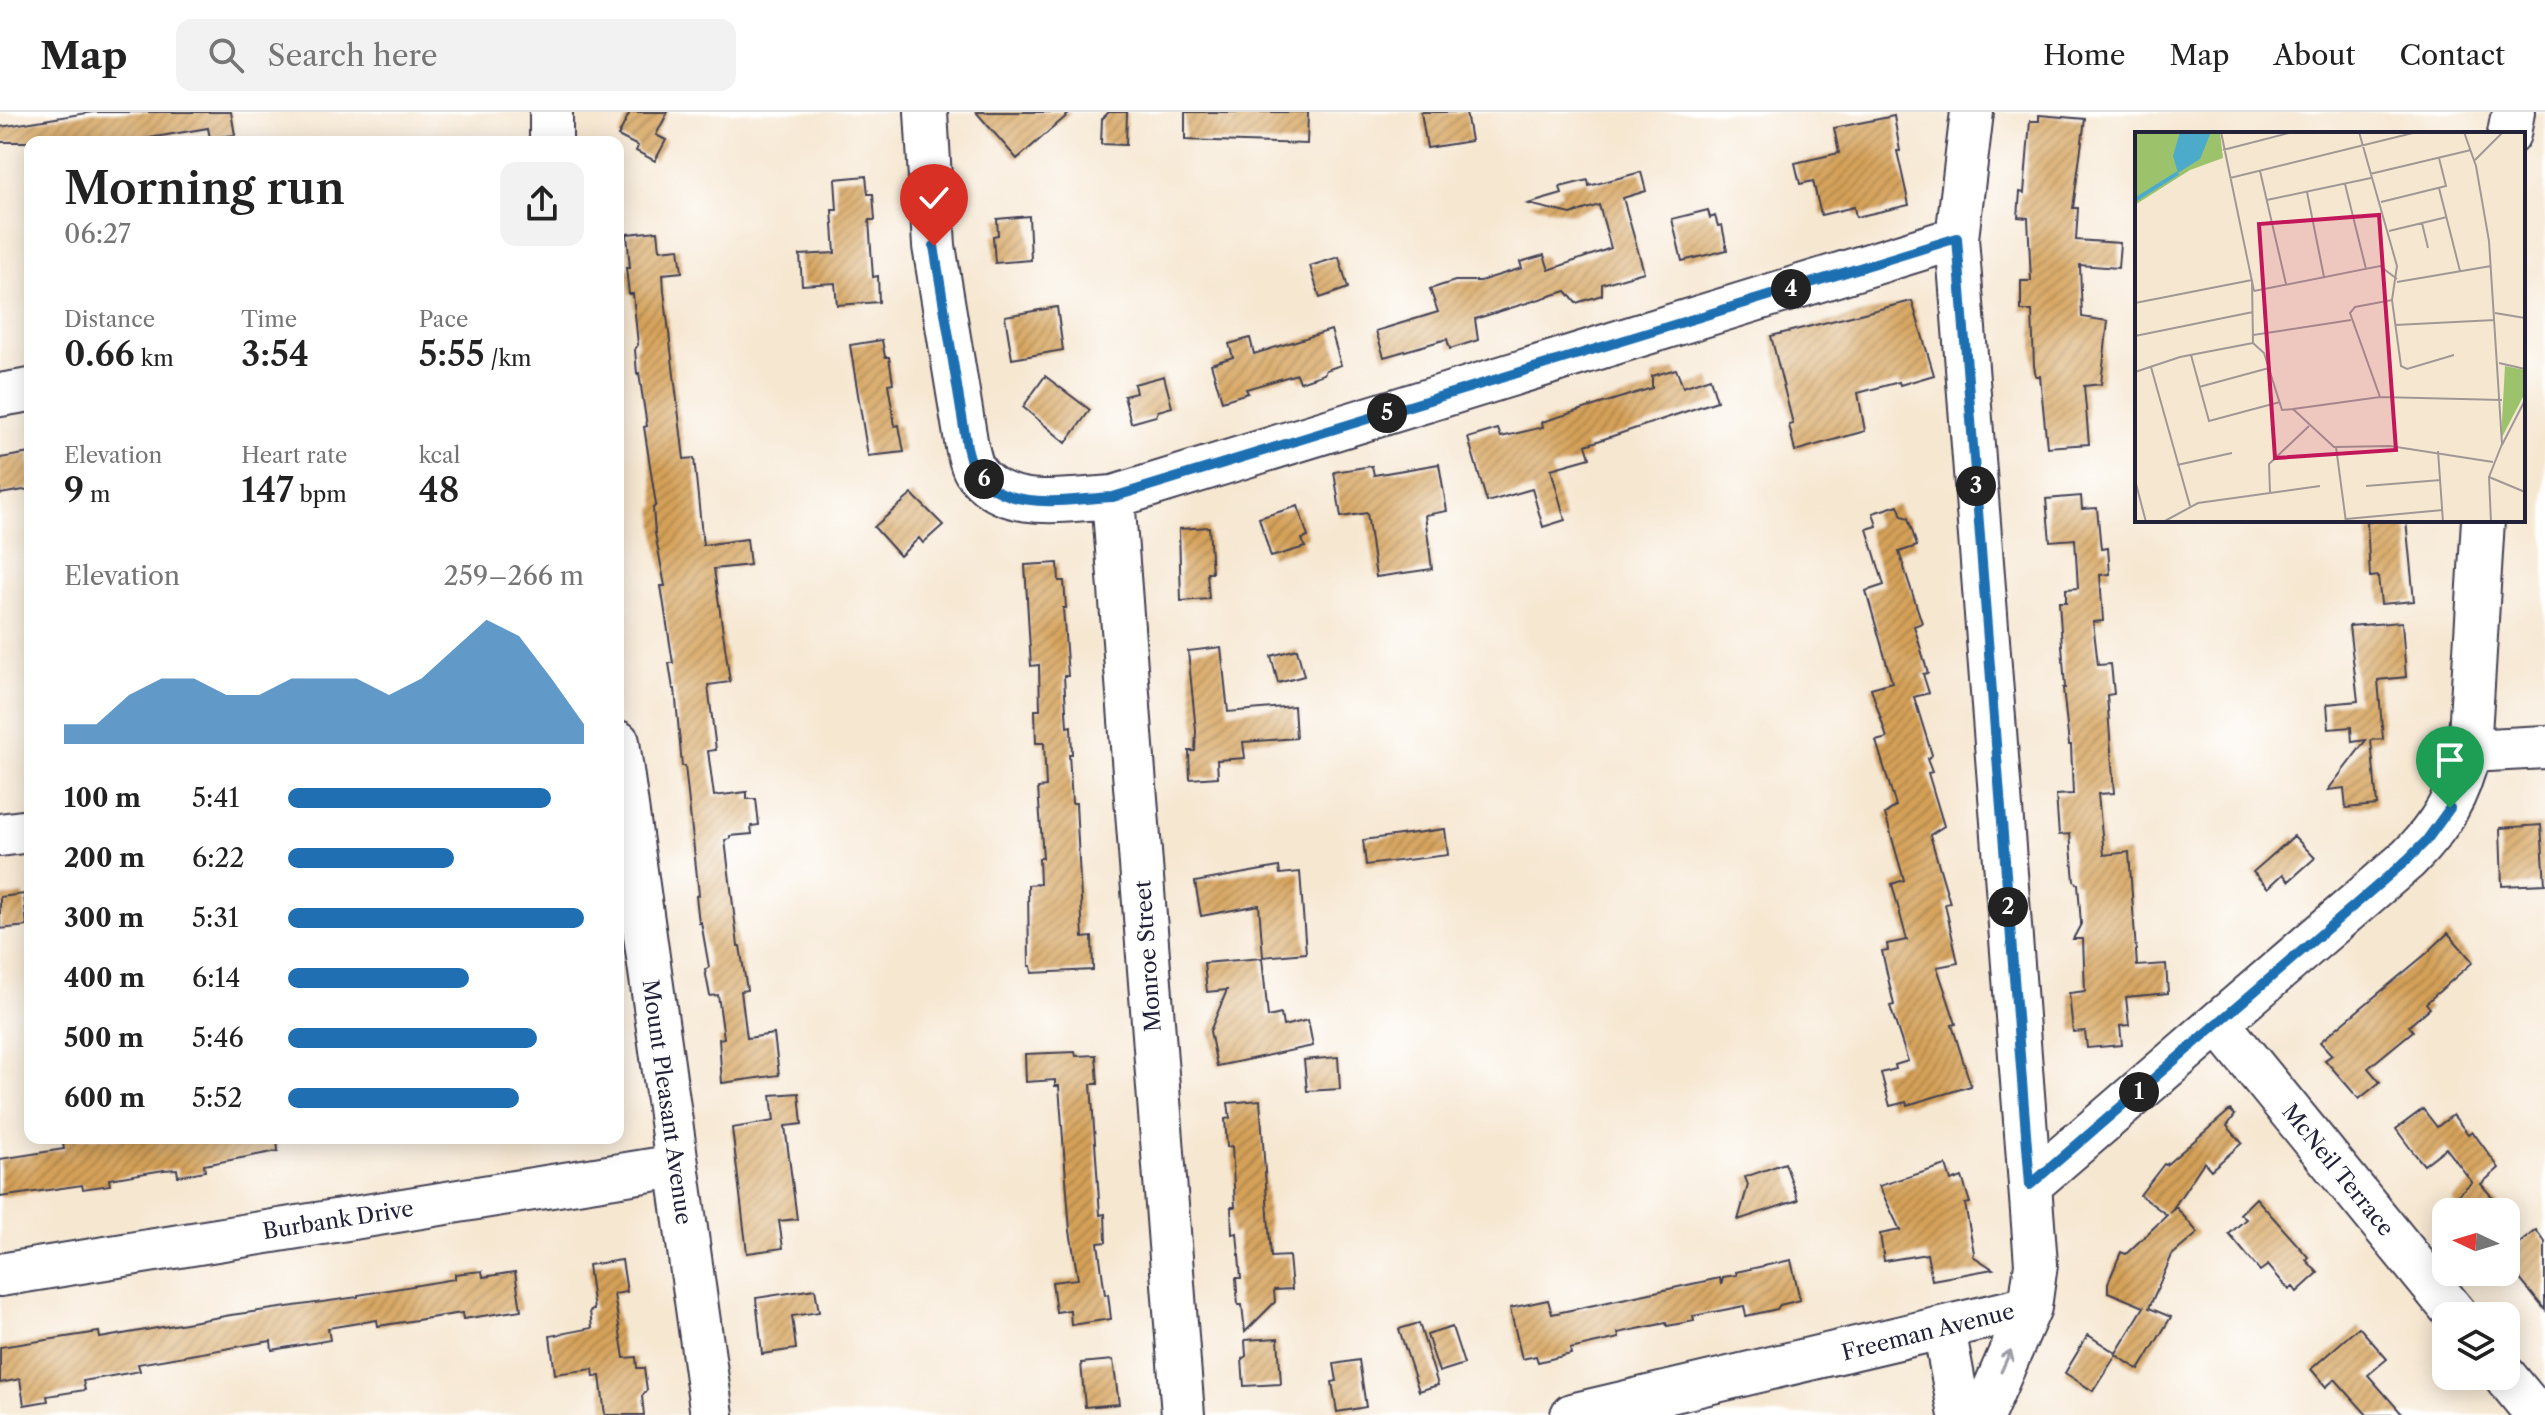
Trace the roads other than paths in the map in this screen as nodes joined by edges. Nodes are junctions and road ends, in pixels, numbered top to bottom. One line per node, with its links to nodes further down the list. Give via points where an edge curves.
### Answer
1 (551, 112): 6 (street)
2 (926, 112): 10 (street, via 934,246 975,470 1008,496 1032,501)
3 (1972, 112): 7 (street, Freeman Avenue)
4 (2513, 112): 5 (street)
5 (2509, 132)
6 (551, 136)
7 (1957, 238): 10 (street); 19 (street, Freeman Avenue)
8 (24, 391): 9 (street)
9 (0, 395)
10 (1113, 497): 26 (street, Monroe Street)
11 (2483, 522): 13 (street)
12 (2545, 747): 13 (street)
13 (2469, 751): 17 (street, via 2450,808 2426,841)
14 (624, 793): 18 (street, Mount Pleasant Avenue)
15 (24, 832): 16 (street)
16 (0, 835)
17 (2219, 1024): 19 (street); 21 (street, McNeil Terrace)
18 (676, 1166): 20 (street, Burbank Drive); 25 (street, Mount Pleasant Avenue)
19 (2030, 1185): 22 (street, Freeman Avenue, via 2036,1264)
20 (0, 1275)
21 (2446, 1302)
22 (2030, 1307): 23 (street, Freeman Avenue); 29 (street, one-way to 22)
23 (1944, 1329): 27 (street, Freeman Avenue); 28 (street)
24 (2516, 1390): 30 (street)
25 (712, 1415)
26 (1183, 1415)
27 (1572, 1415)
28 (1960, 1415)
29 (1983, 1415)
30 (2537, 1415)

